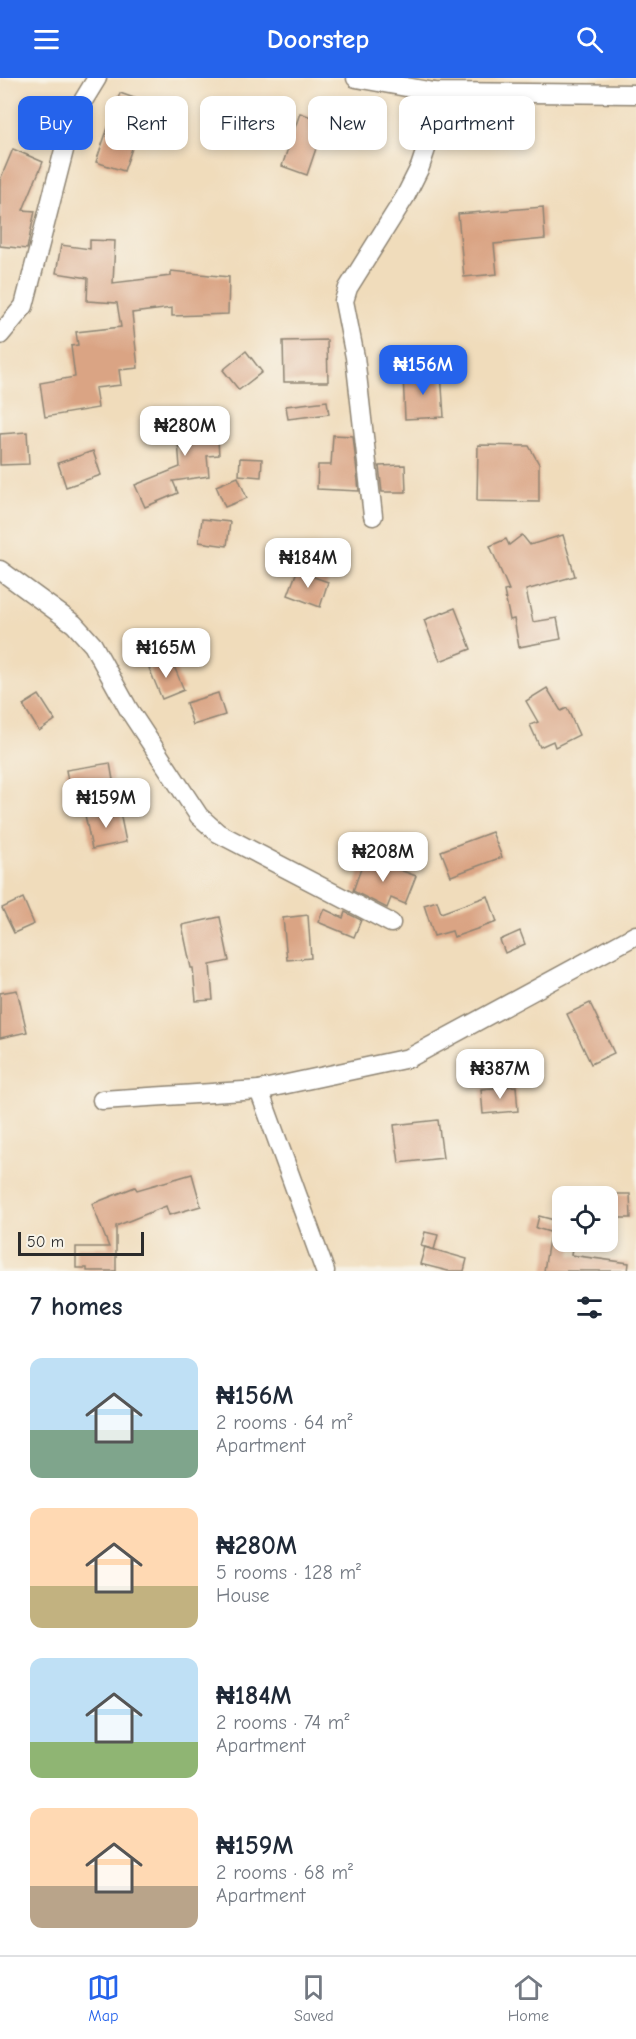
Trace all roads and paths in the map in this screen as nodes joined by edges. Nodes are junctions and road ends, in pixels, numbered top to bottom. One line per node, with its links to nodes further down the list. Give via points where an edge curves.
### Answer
1 (97, 78): 5 (street, via 72,119 24,306)
2 (356, 78): 3 (street)
3 (434, 92): 4 (street); 6 (street, via 420,167 348,288 345,301 356,357)
4 (636, 94)
5 (0, 335)
6 (373, 516)
7 (0, 570): 8 (street, via 74,624 93,645 129,710 199,816 218,833)
8 (391, 923)
9 (636, 935): 10 (street, via 409,1058)
10 (259, 1090): 11 (street); 12 (street)
11 (102, 1100)
12 (325, 1271)

